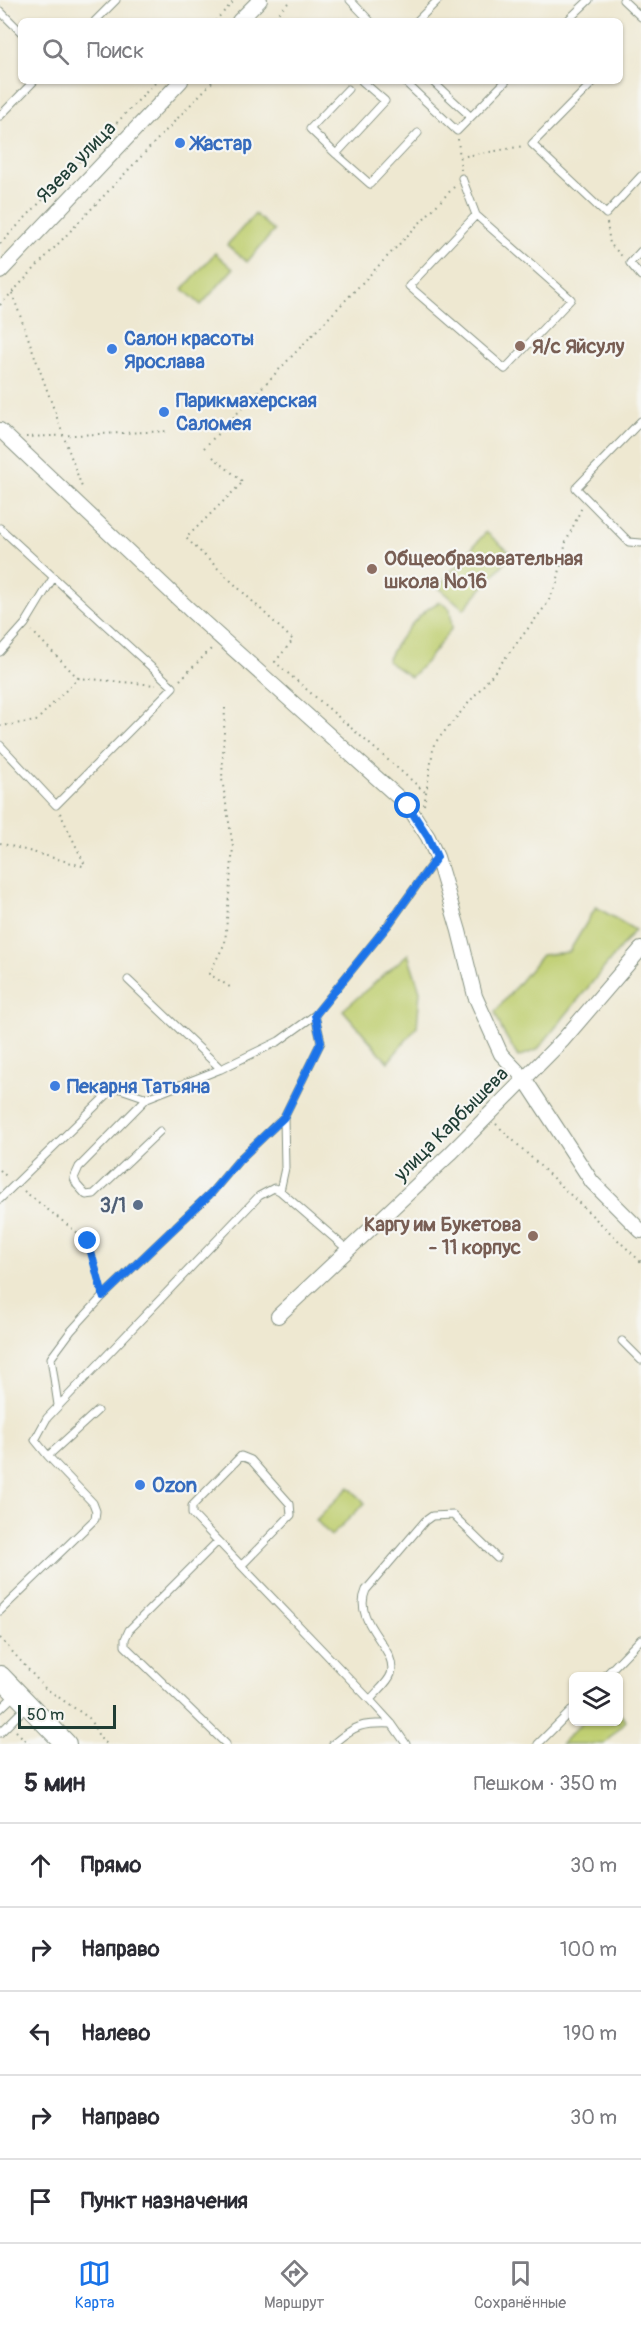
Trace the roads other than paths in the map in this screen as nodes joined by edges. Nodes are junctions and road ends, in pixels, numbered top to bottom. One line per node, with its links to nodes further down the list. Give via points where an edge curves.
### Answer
1 (116, 0): 9 (lane)
2 (260, 0): 10 (street)
3 (350, 0): 11 (lane)
4 (438, 0): 12 (lane)
5 (589, 0): 13 (lane)
6 (623, 0): 8 (lane)
7 (0, 11): 14 (lane)
8 (641, 17)
9 (98, 18)
10 (242, 18)
11 (367, 18)
12 (420, 18)
13 (570, 18)
14 (18, 29)
15 (31, 84): 23 (lane)
16 (178, 84): 31 (street, Язева улица)
17 (366, 84): 26 (lane, via 386,101)
18 (407, 84): 24 (lane, via 457,131)
19 (435, 84): 24 (lane)
20 (503, 84): 24 (lane)
21 (591, 84): 27 (lane, via 532,144 606,214)
22 (348, 89): 26 (lane, via 310,129)
23 (0, 116)
24 (470, 116)
25 (418, 133): 26 (lane, via 370,184)
26 (336, 154)
27 (641, 176)
28 (462, 178): 29 (lane)
29 (476, 215): 29 (lane, via 571,299 505,369 409,286)
30 (641, 251): 32 (lane, via 630,263)
31 (0, 272)
32 (641, 276)
33 (641, 422): 36 (lane, via 576,488 629,542)
34 (4, 434): 40 (street, via 190,610 408,806)
35 (0, 528): 37 (lane)
36 (641, 543)
37 (53, 578): 38 (lane, via 25,624); 39 (lane, via 173,687 56,805)
38 (0, 652)
39 (0, 745)
40 (437, 857): 43 (lane); 45 (street, via 475,996 501,1054)
41 (641, 949): 45 (street, улица Карбышева, via 563,1040)
42 (128, 980): 44 (lane)
43 (315, 1015): 44 (lane, via 279,1041); 47 (lane, via 321,1042)
44 (221, 1069): 46 (lane)
45 (524, 1078): 51 (street, via 592,1182); 52 (street, улица Карбышева, via 451,1154)
46 (147, 1098): 48 (lane, via 79,1167 74,1178 77,1185 86,1195 94,1194); 50 (lane, via 115,1087)
47 (284, 1117): 49 (lane, via 285,1168); 56 (lane, via 71,1331 51,1358)
48 (160, 1131)
49 (280, 1191): 52 (lane); 56 (lane, via 274,1188 259,1196)
50 (0, 1199)
51 (641, 1231)
52 (348, 1250): 53 (street, улица Карбышева)
53 (278, 1316)
54 (622, 1341): 55 (lane)
55 (641, 1360)
56 (58, 1405): 58 (lane, via 35,1440)
57 (98, 1411): 58 (lane)
58 (48, 1456): 62 (lane, via 93,1503 95,1519)
59 (217, 1542): 61 (lane); 61 (lane, via 192,1514 192,1506 241,1456 247,1457 292,1509 291,1515); 73 (lane, via 129,1630 125,1646)
60 (497, 1558): 67 (lane, via 453,1515 432,1516 425,1521 363,1597 364,1614 391,1661 391,1676)
61 (242, 1565): 67 (lane)
62 (0, 1611)
63 (641, 1639): 64 (lane)
64 (610, 1672)
65 (0, 1676): 66 (main road)
66 (22, 1699): 68 (lane); 71 (lane); 72 (main road)
67 (370, 1700): 70 (lane)
68 (0, 1709)
69 (569, 1712): 76 (lane)
70 (392, 1724): 74 (lane, via 371,1723 352,1728); 75 (lane)
71 (0, 1733)
72 (66, 1744)
73 (226, 1744)
74 (333, 1744)
75 (405, 1744)
76 (538, 1744)

